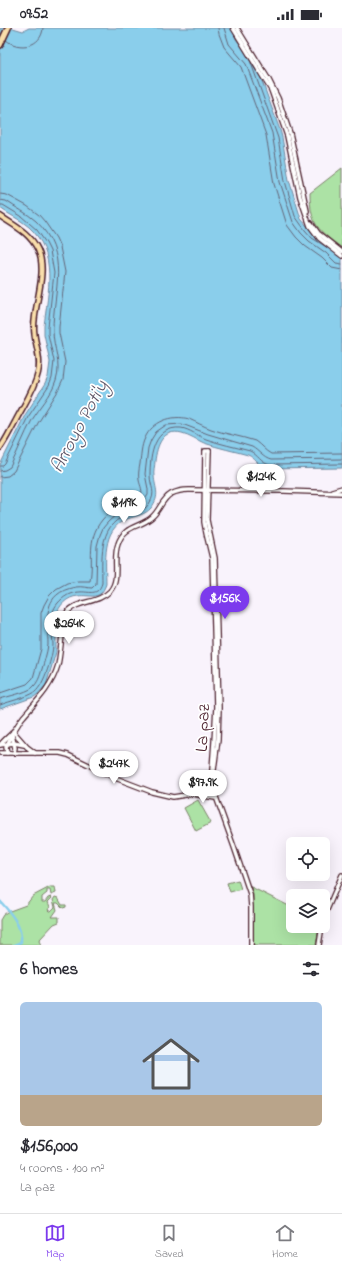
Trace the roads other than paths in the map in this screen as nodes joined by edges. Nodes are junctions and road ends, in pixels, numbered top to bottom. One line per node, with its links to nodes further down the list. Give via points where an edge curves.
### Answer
1 (8, 28): 4 (highway)
2 (233, 28): 7 (street, via 271,90 287,136 300,197 310,226 319,238)
3 (237, 28): 6 (street, via 278,98 290,133 310,222 318,233)
4 (0, 45)
5 (0, 216): 8 (main road, via 20,228 32,240 40,255 41,269 34,326 39,359 38,372 25,404)
6 (342, 252)
7 (342, 256)
8 (0, 448)
9 (342, 488): 11 (street)
10 (206, 490): 10 (street, La paz, via 209,451 205,451); 11 (street); 13 (street, via 173,493 150,518 122,536 117,547 115,580 110,590 102,598 77,605 67,612 62,622 60,653 53,679); 22 (street, La paz, via 204,522 212,558 216,707)
11 (326, 492): 12 (street)
12 (342, 493)
13 (13, 731): 16 (street); 17 (street)
14 (7, 744): 15 (street); 15 (street, via 12,735); 16 (street); 19 (street)
15 (14, 744): 17 (street); 20 (street)
16 (0, 745)
17 (25, 746): 21 (street)
18 (0, 753): 19 (street)
19 (7, 753): 20 (street)
20 (14, 753): 21 (street)
21 (36, 753): 23 (street, via 68,755 152,792 173,797)
22 (211, 787): 23 (street); 24 (street)
23 (192, 794): 24 (street)
24 (215, 798): 28 (street, via 250,894)
25 (342, 875): 26 (street)
26 (330, 903)
27 (321, 933): 29 (street)
28 (251, 945)
29 (319, 945)

